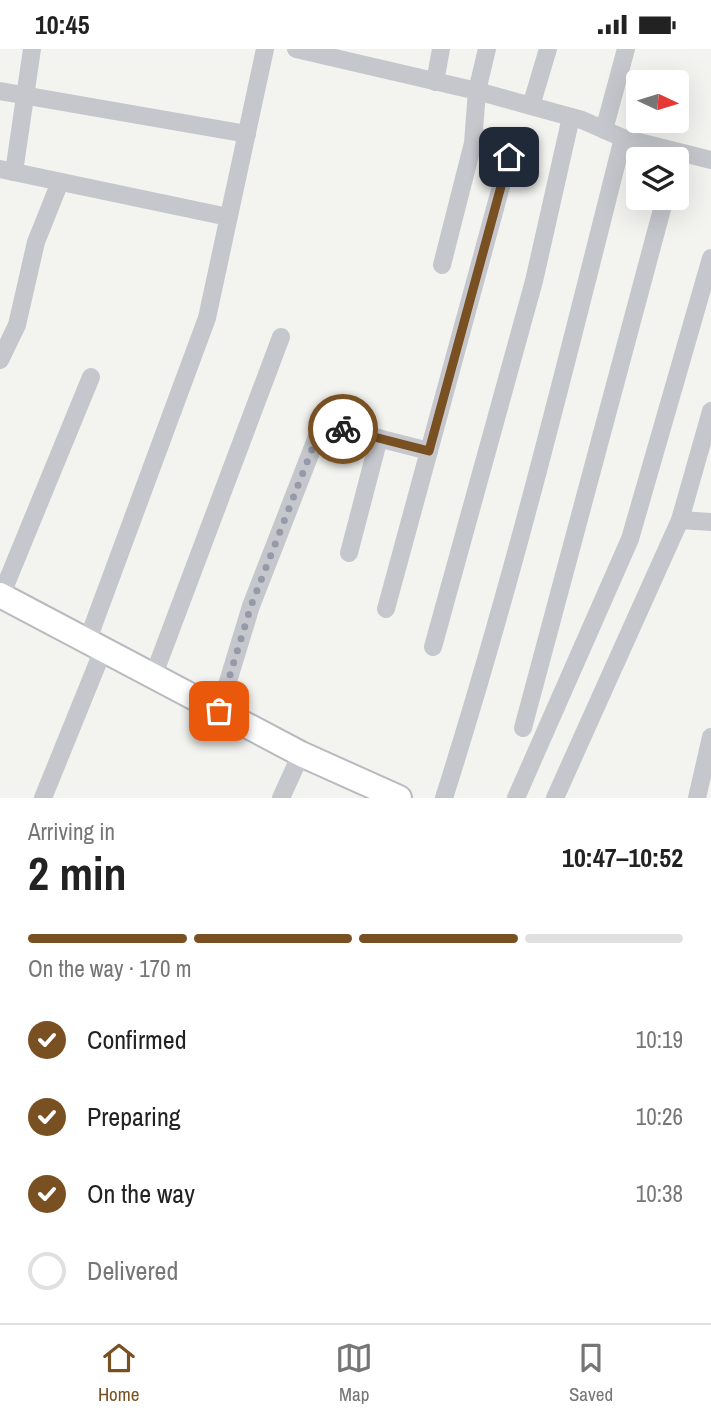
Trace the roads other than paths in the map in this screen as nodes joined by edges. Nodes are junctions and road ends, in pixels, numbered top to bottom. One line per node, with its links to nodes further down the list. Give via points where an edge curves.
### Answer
1 (32, 49): 11 (street)
2 (265, 49): 15 (street)
3 (296, 49): 8 (street)
4 (441, 49): 8 (street)
5 (487, 49): 10 (street)
6 (548, 49): 12 (street)
7 (626, 49): 14 (street)
8 (435, 82): 10 (street)
9 (0, 91): 11 (street)
10 (477, 91): 12 (street); 16 (street)
11 (25, 95): 15 (street); 21 (street)
12 (531, 106): 13 (street)
13 (570, 117): 14 (street); 39 (street, via 534,281)
14 (604, 130): 17 (street)
15 (247, 134): 24 (street)
16 (474, 135): 26 (street); 32 (street, via 505,148 509,157)
17 (623, 138): 18 (street); 48 (street, via 478,693)
18 (650, 147)
19 (689, 157): 20 (street)
20 (711, 160)
21 (7, 170): 22 (street)
22 (60, 182): 24 (street); 28 (street, via 36,242 17,325)
23 (662, 210): 42 (street)
24 (228, 217): 38 (street, via 203,331)
25 (711, 258): 49 (street, via 632,531)
26 (442, 265)
27 (281, 337): 40 (street)
28 (0, 360)
29 (91, 377): 36 (street)
30 (711, 411): 33 (street)
31 (379, 438): 32 (street); 35 (street); 41 (street, via 330,426 318,434 251,606)
32 (429, 451): 37 (street)
33 (680, 520): 34 (street); 50 (street)
34 (711, 522)
35 (349, 553)
36 (0, 595): 38 (main road)
37 (386, 609)
38 (95, 646): 40 (main road); 45 (street)
39 (433, 647)
40 (153, 677): 41 (main road)
41 (219, 711): 44 (main road)
42 (523, 728)
43 (711, 737): 51 (street)
44 (301, 754): 46 (street); 47 (main road)
45 (43, 798)
46 (281, 798)
47 (399, 798)
48 (444, 798)
49 (516, 798)
50 (555, 798)
51 (697, 798)

